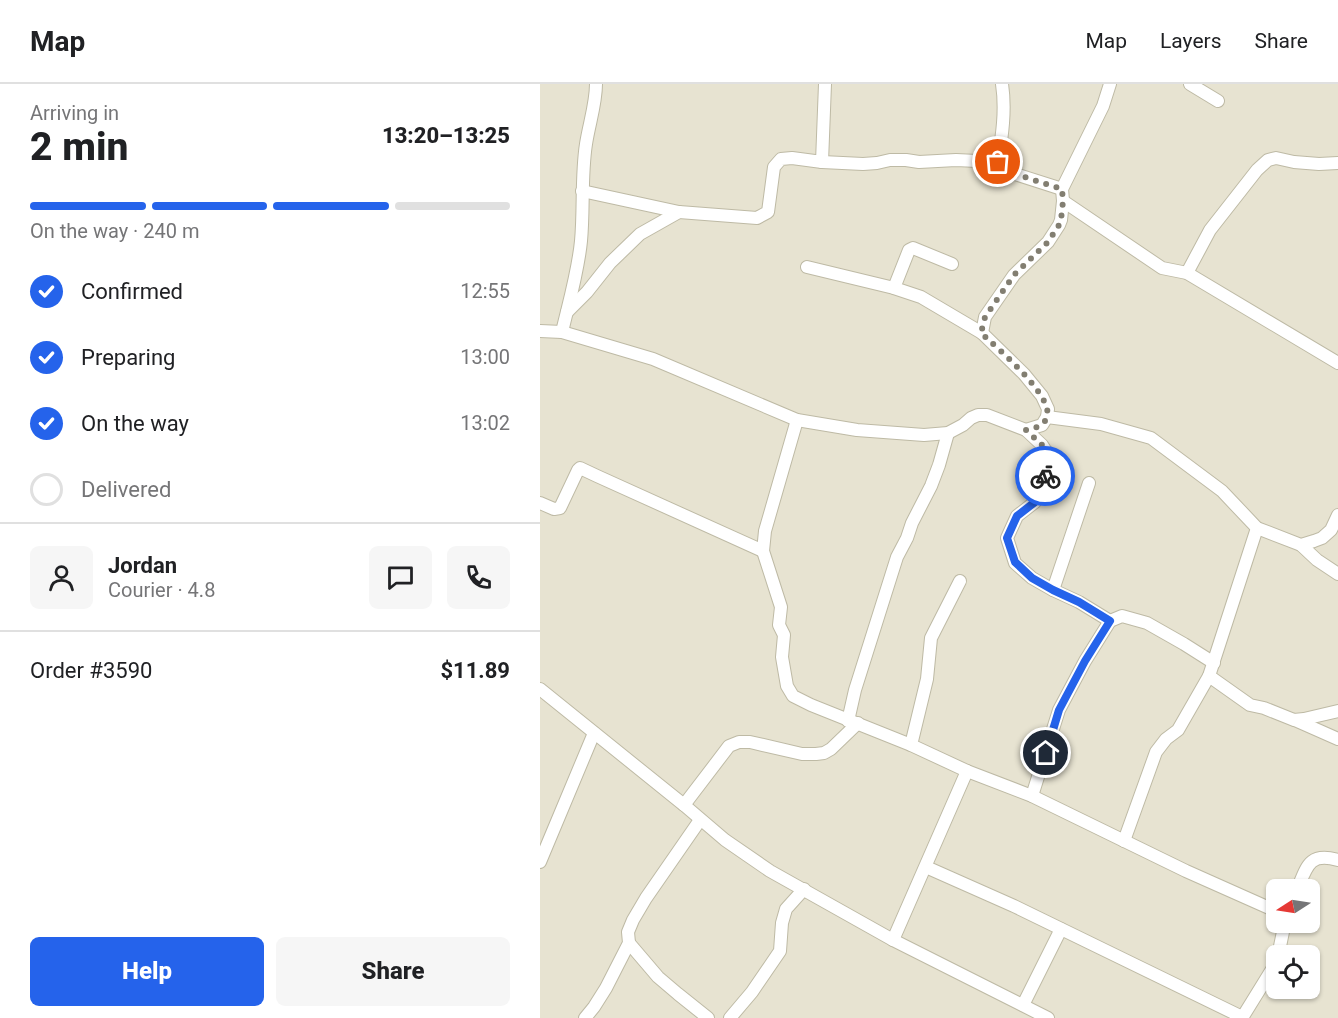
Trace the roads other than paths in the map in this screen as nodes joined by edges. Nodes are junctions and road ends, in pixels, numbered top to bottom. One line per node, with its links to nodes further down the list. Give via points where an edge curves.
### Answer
1 (596, 84): 10 (street)
2 (825, 84): 7 (street)
3 (1002, 84): 8 (street, via 1004,126)
4 (1110, 84): 11 (street)
5 (1190, 84): 6 (street)
6 (1218, 101)
7 (822, 162): 8 (street); 12 (street, via 781,159 774,167 768,212 757,218)
8 (998, 162): 11 (street, via 1004,169)
9 (1338, 163): 15 (street, via 1268,160 1210,230)
10 (582, 191): 12 (street); 17 (street, via 579,261)
11 (1063, 195): 15 (street, via 1162,268); 20 (street, via 1059,225 1048,242 1014,275 985,317)
12 (679, 212): 17 (street, via 640,234)
13 (952, 264): 16 (street, via 913,248)
14 (807, 267): 16 (street)
15 (1187, 273): 21 (street)
16 (894, 288): 20 (street, via 921,297)
17 (567, 312): 19 (street)
18 (540, 331): 19 (street)
19 (562, 332): 23 (street, via 653,359)
20 (981, 333): 22 (street, via 1042,396)
21 (1338, 363)
22 (1047, 417): 24 (street, via 1042,425); 29 (street, via 1101,424 1151,438 1222,491)
23 (797, 420): 25 (street, via 857,430); 31 (street, via 765,531)
24 (1026, 430): 25 (street, via 978,415); 34 (street, via 1049,456 1039,497 1017,516 1007,538 1015,562)
25 (948, 433): 41 (street, via 931,486 897,557 855,690)
26 (1089, 483): 34 (street)
27 (540, 503): 31 (street, via 560,508 578,470 583,468)
28 (1338, 515): 30 (street, via 1322,538)
29 (1257, 528): 30 (street); 36 (street)
30 (1301, 545): 32 (street)
31 (763, 551): 41 (street, via 781,607 779,625 784,635 782,657 787,686 793,696)
32 (1338, 574)
33 (960, 581): 44 (street, via 931,638 927,679)
34 (1053, 590): 35 (street)
35 (1110, 621): 36 (street, via 1122,616 1147,623); 46 (street, via 1059,710)
36 (1214, 663): 37 (street)
37 (1209, 676): 40 (street, via 1250,705); 49 (street, via 1178,730 1156,752)
38 (540, 689): 42 (street)
39 (1338, 711): 40 (street)
40 (1294, 720): 43 (street)
41 (853, 722): 44 (street); 47 (street, via 824,753 802,754 739,741 729,747)
42 (594, 734): 47 (street); 51 (street)
43 (1338, 739)
44 (911, 745): 45 (street)
45 (967, 771): 46 (street); 52 (street)
46 (1032, 796): 49 (street)
47 (684, 805): 48 (street)
48 (700, 819): 54 (street, via 770,871); 58 (street, via 645,898 628,932)
49 (1124, 842): 55 (street)
50 (1338, 860): 53 (street, via 1317,858 1309,863)
51 (540, 862)
52 (926, 867): 56 (street); 57 (street)
53 (1302, 879)
54 (804, 889): 57 (street); 63 (street, via 786,909 780,951)
55 (1266, 906)
56 (1061, 929): 60 (street); 65 (street)
57 (893, 940): 60 (street)
58 (629, 943): 61 (street); 62 (street, via 658,977)
59 (1266, 979): 65 (street)
60 (1028, 1011): 64 (street)
61 (585, 1018)
62 (708, 1018)
63 (730, 1018)
64 (1048, 1018)
65 (1242, 1018)

